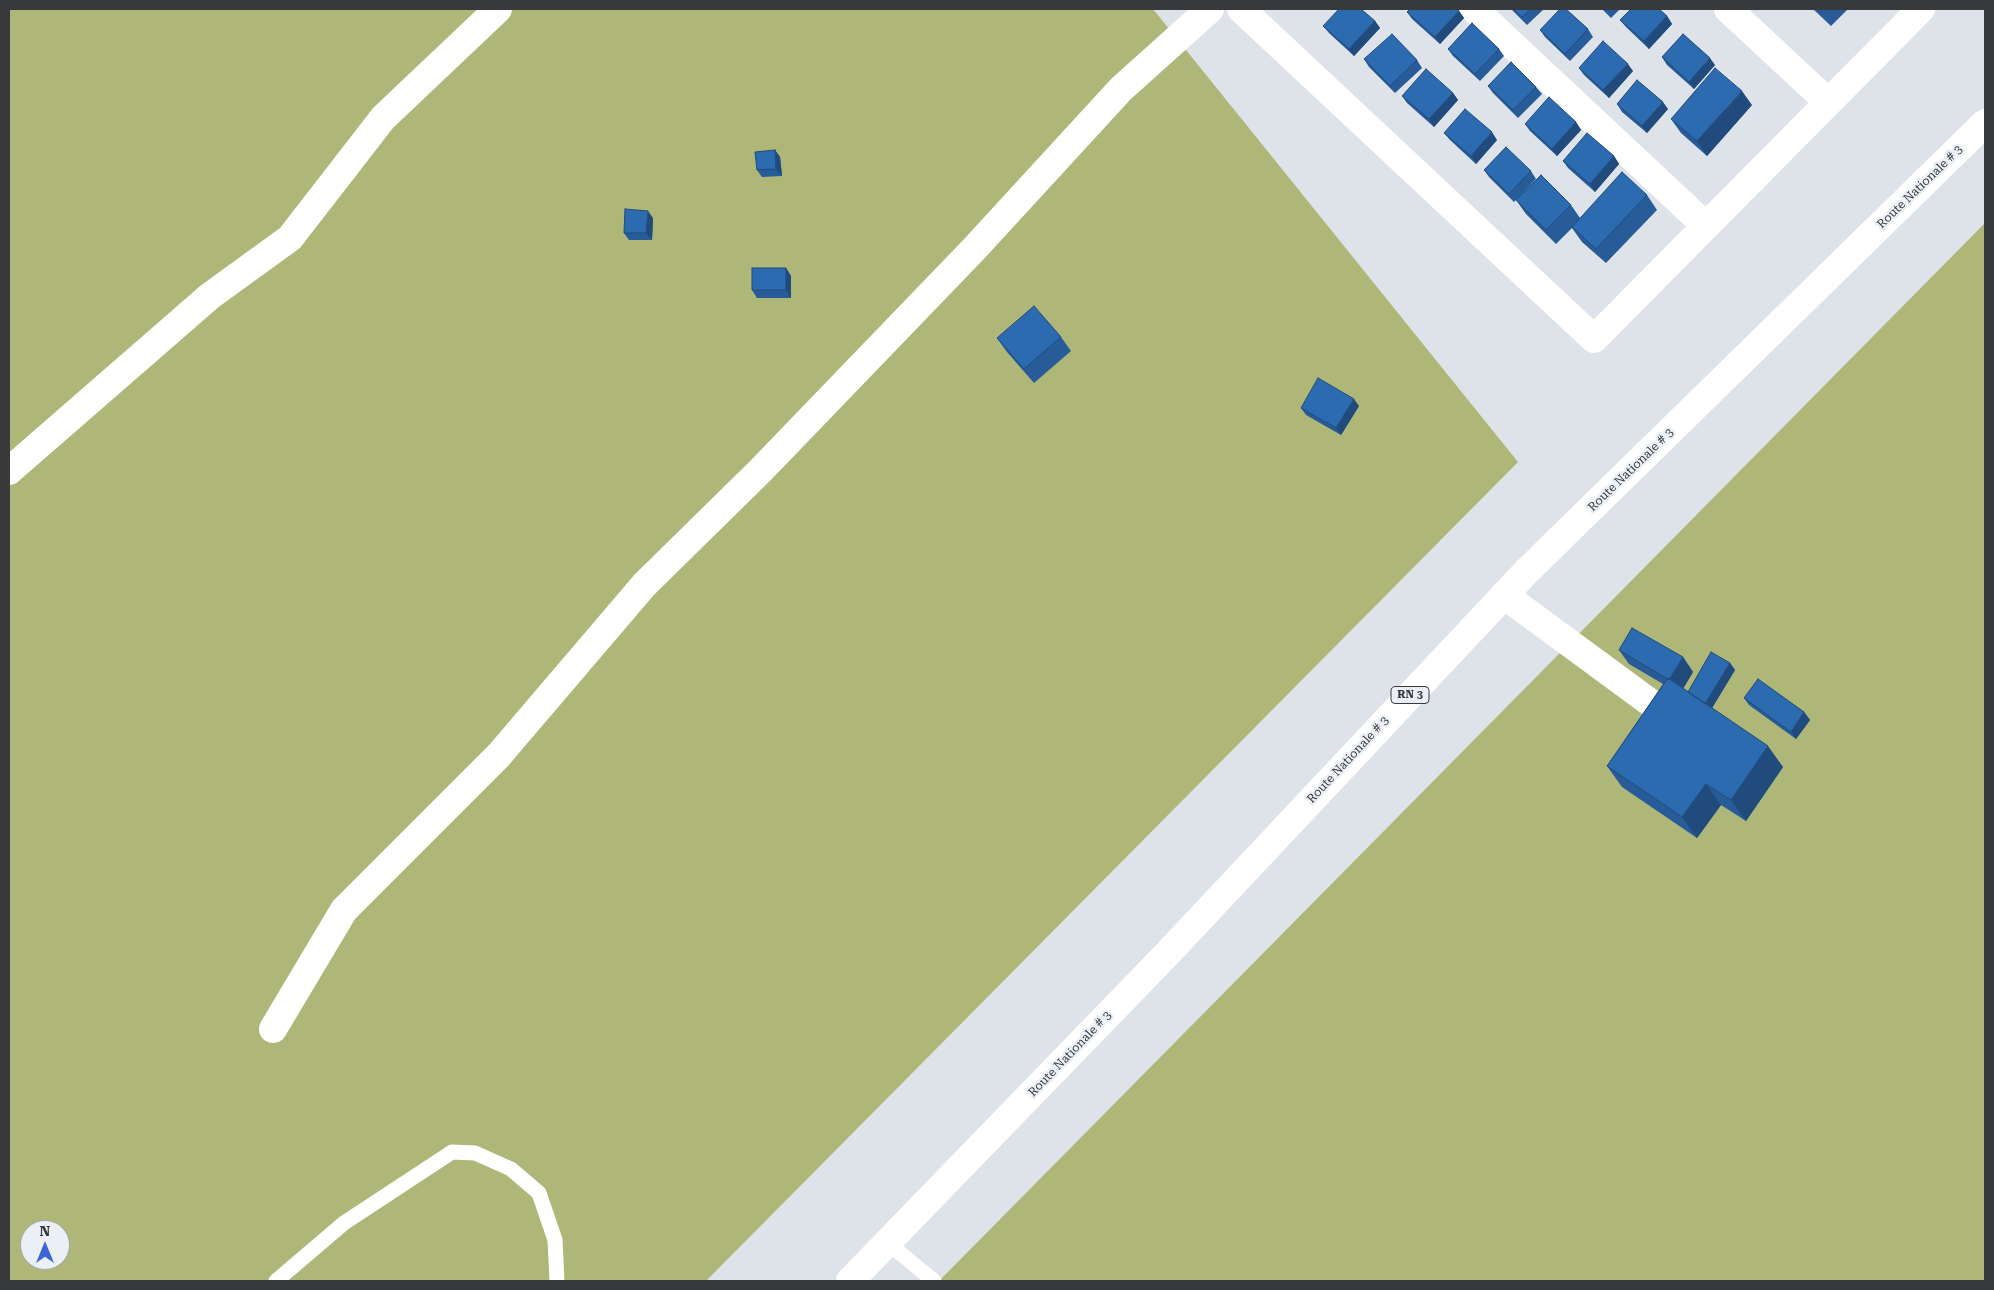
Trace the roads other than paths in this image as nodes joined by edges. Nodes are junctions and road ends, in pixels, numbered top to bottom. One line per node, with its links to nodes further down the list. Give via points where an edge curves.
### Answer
1 (498, 9): 10 (street, via 383,118 290,238 210,296)
2 (1210, 9): 13 (street, via 1121,89 954,271 644,586 499,755 344,910)
3 (1241, 9): 9 (street, via 1594,339)
4 (1474, 9): 9 (street)
5 (1728, 9): 7 (street)
6 (1921, 9): 7 (street)
7 (1828, 102): 9 (street)
8 (1985, 123): 11 (street, Route Nationale # 3 / RN 3)
9 (1706, 226)
10 (9, 471)
11 (1504, 595): 12 (street); 14 (street, Route Nationale # 3 / RN 3, via 1160,961)
12 (1659, 709)
13 (273, 1029)
14 (888, 1243): 17 (street, Route Nationale # 3 / RN 3); 18 (lane)
15 (276, 1281): 16 (lane, via 344,1223 452,1152 476,1153 511,1169 538,1193 555,1240)
16 (557, 1281)
17 (850, 1281)
18 (934, 1281)

